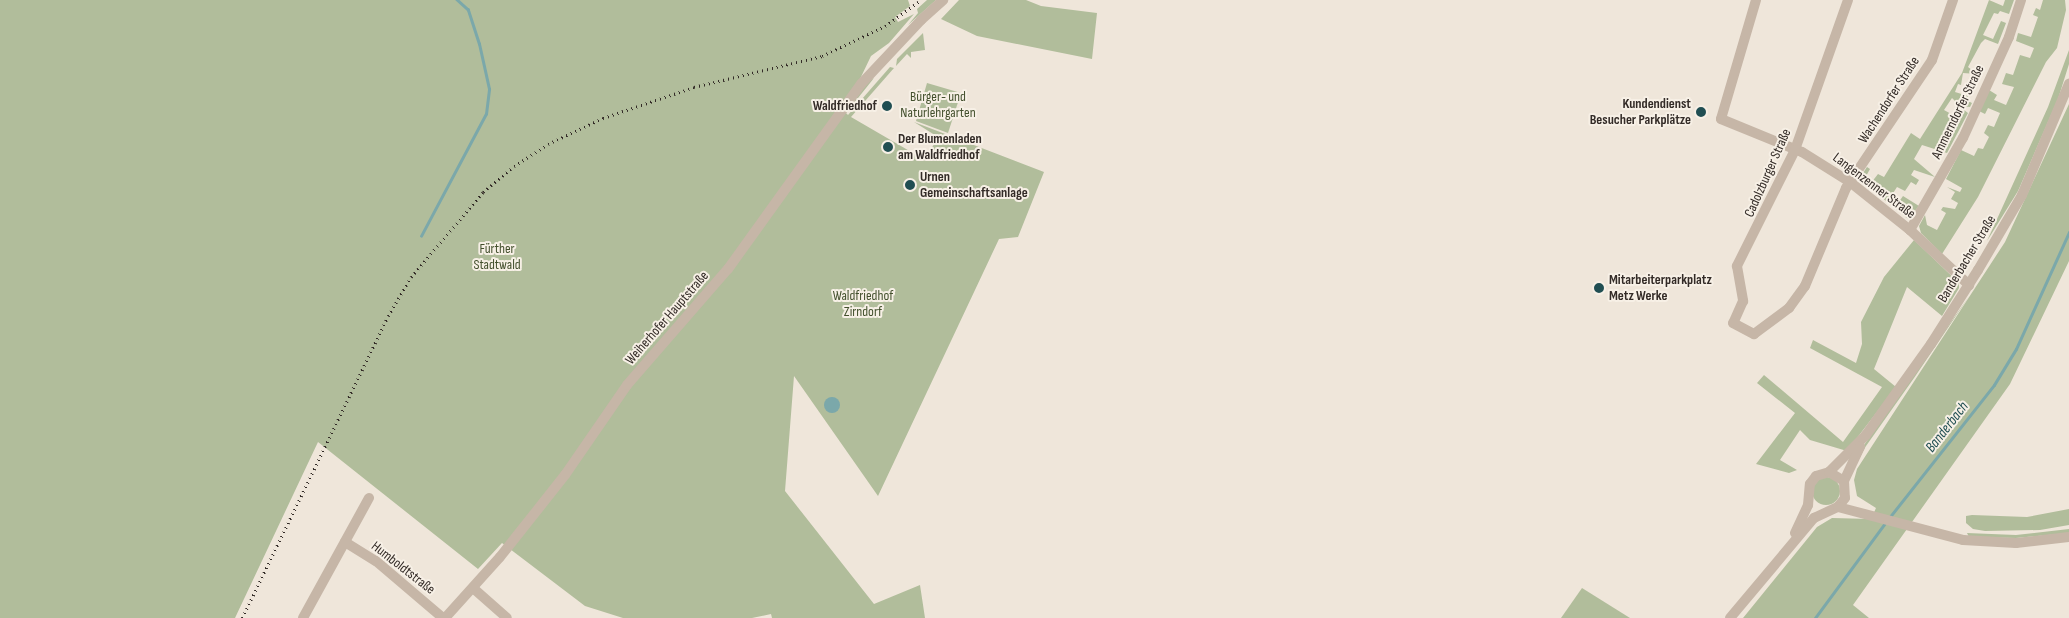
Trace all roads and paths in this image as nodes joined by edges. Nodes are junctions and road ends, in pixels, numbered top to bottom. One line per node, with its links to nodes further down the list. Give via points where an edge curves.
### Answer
1 (943, 0): 23 (street, Weiherhofer Hauptstraße, via 906,35 851,97 728,270 627,385 565,474)
2 (1756, 0): 7 (street, Langenzenner Straße, via 1721,119)
3 (1848, 0): 7 (street, Cadolzburger Straße)
4 (1953, 0): 8 (street, Wachendorfer Straße, via 1932,60)
5 (2021, 0): 9 (street, Ammerndorfer Straße, via 1963,138)
6 (2069, 84): 10 (street, Banderbacher Straße, via 2022,194)
7 (1795, 150): 8 (street, Langenzenner Straße); 11 (street, Cadolzburger Straße, via 1738,266 1743,301 1732,323 1754,334)
8 (1850, 182): 9 (street, Langenzenner Straße); 11 (street, Wachendorfer Straße, via 1805,286 1788,308)
9 (1910, 230): 10 (street, Langenzenner Straße)
10 (1968, 285): 12 (street, Banderbacher Straße)
11 (1761, 329)
12 (1866, 435): 13 (street, Banderbacher Straße); 14 (street, Banderbacher Straße)
13 (1829, 472): 14 (street); 17 (street, via 1812,479 1808,489)
14 (1844, 481): 15 (street)
15 (1846, 492): 18 (street); 19 (street)
16 (369, 498): 21 (street)
17 (1810, 498): 18 (street, via 1818,508); 22 (street)
18 (1833, 509): 19 (street); 22 (street, via 1814,518)
19 (1872, 515): 20 (street, via 1906,528 1983,543 2040,542)
20 (2069, 537)
21 (345, 542): 24 (street); 25 (street, Humboldtstraße, via 376,561)
22 (1789, 545): 27 (street)
23 (473, 588): 25 (street, Weiherhofer Hauptstraße); 26 (street)
24 (302, 618)
25 (444, 618)
26 (507, 618)
27 (1730, 618)

